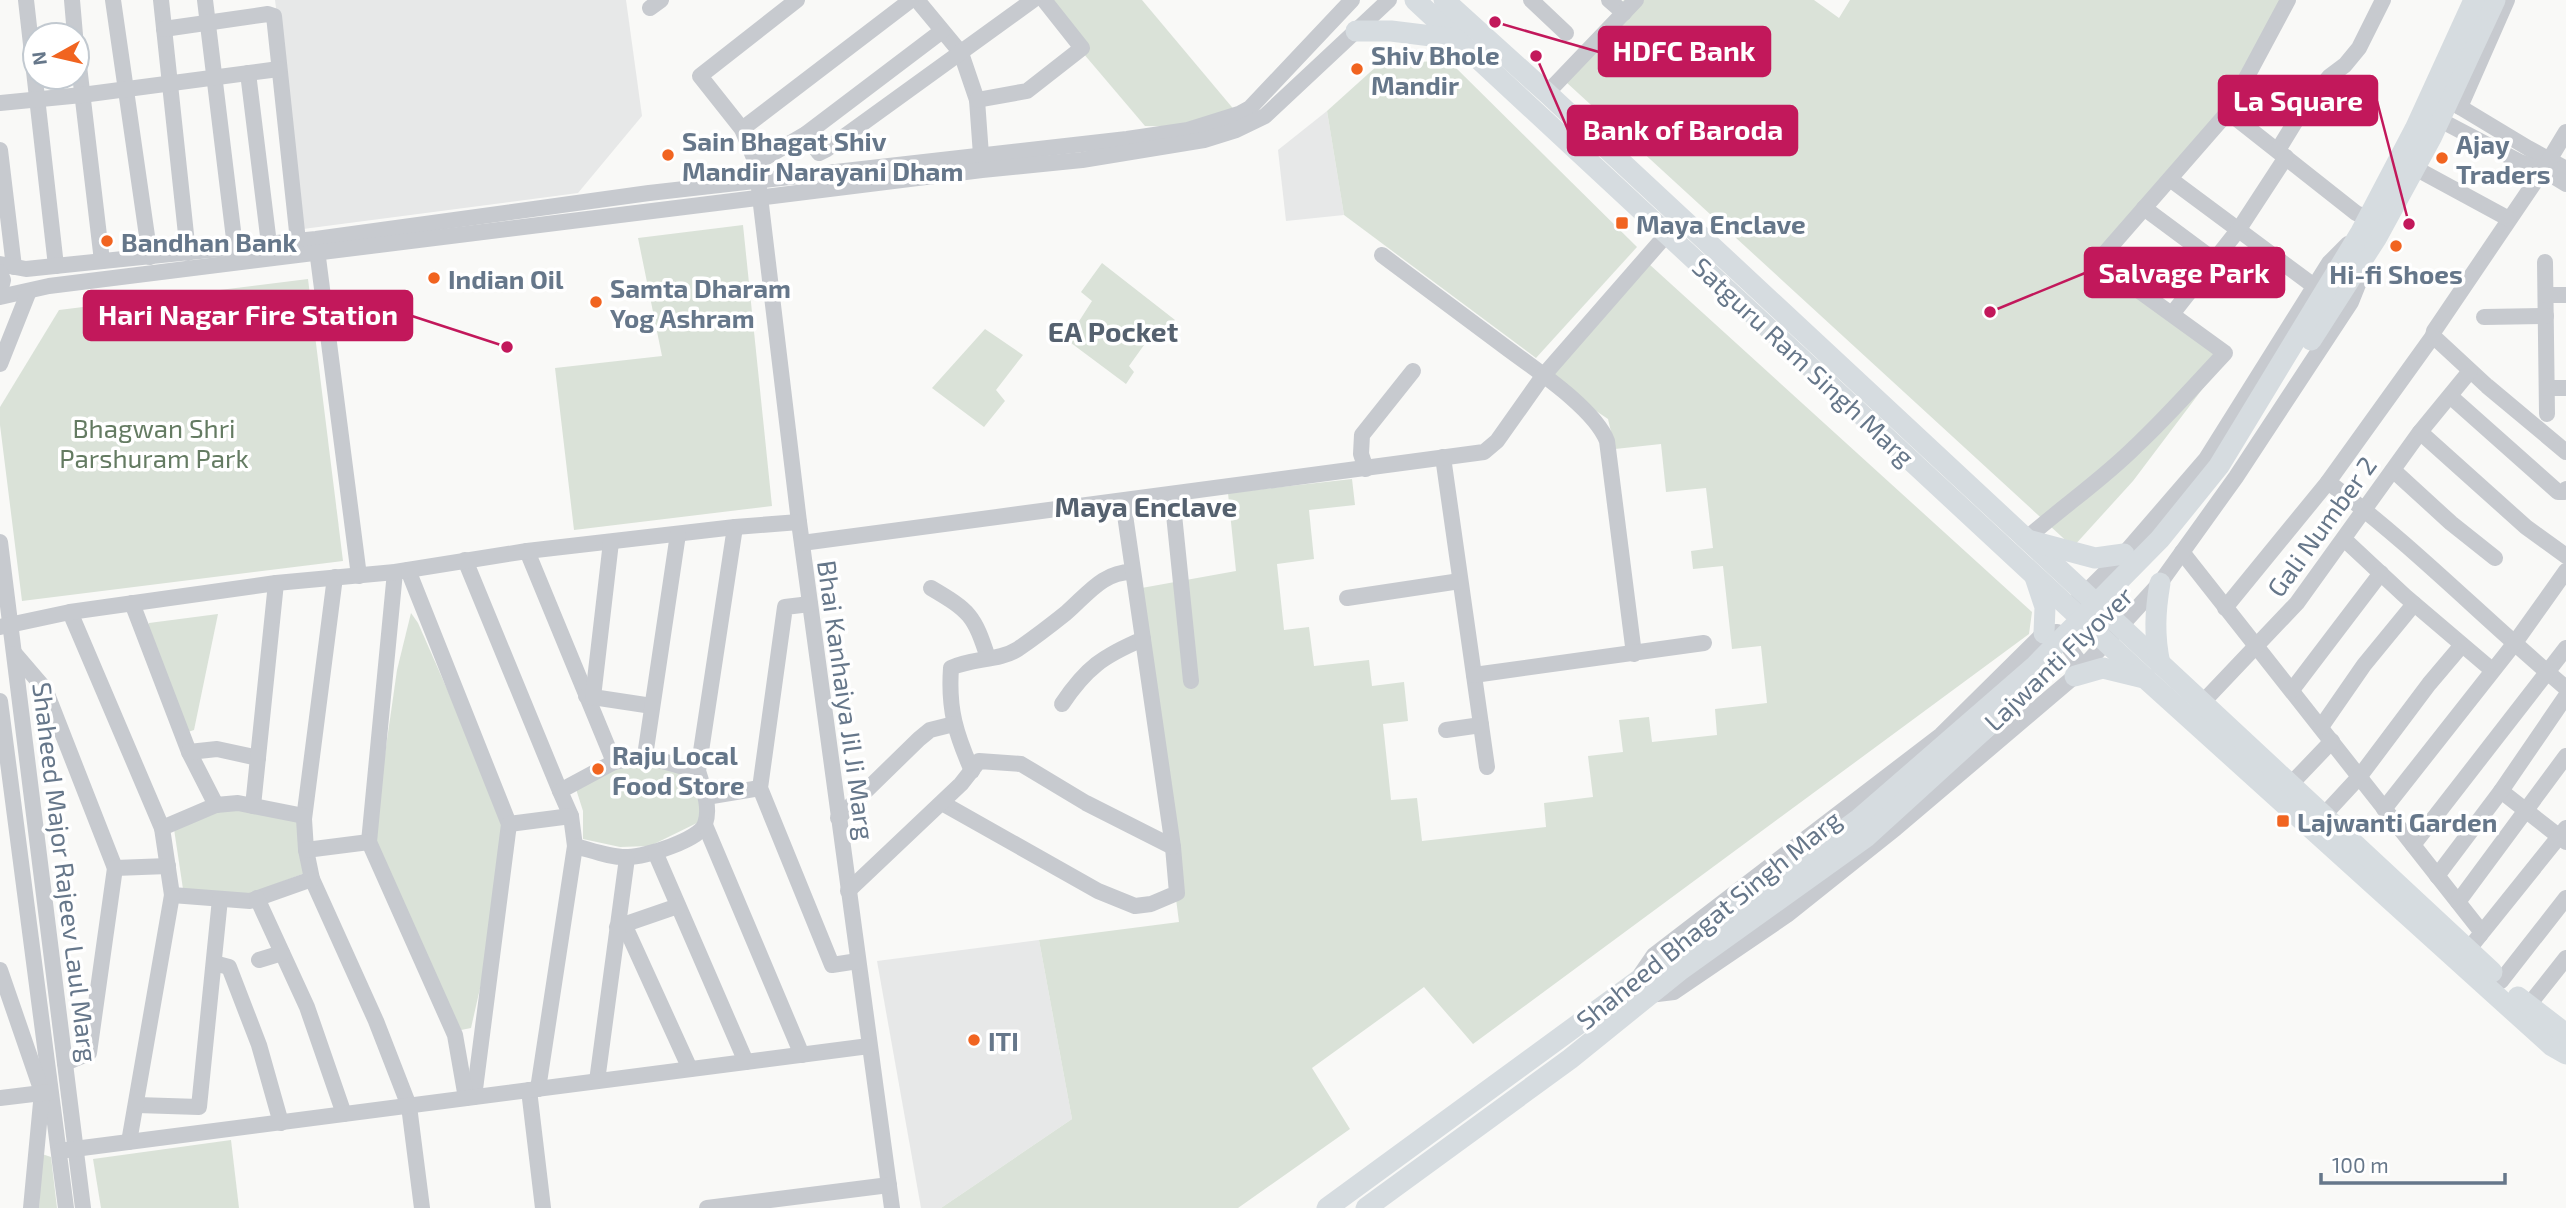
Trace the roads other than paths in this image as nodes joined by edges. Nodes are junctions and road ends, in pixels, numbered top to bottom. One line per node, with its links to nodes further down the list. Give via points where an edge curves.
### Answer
1 (26, 0): 41 (street)
2 (72, 0): 25 (street)
3 (113, 0): 37 (street)
4 (161, 0): 27 (street)
5 (205, 0): 26 (street)
6 (911, 0): 47 (street)
7 (917, 0): 28 (street)
8 (1033, 0): 32 (street)
9 (1044, 0): 42 (street, via 1082,48 1027,91)
10 (1352, 0): 52 (street, via 1265,94 1239,114 1188,130)
11 (1389, 0): 29 (street)
12 (1415, 0): 31 (main road, Satguru Ram Singh Marg)
13 (1444, 0): 39 (main road, Satguru Ram Singh Marg)
14 (1531, 0): 30 (street)
15 (1609, 0): 24 (street)
16 (1636, 0): 24 (street)
17 (2288, 0): 45 (street)
18 (2384, 0): 51 (street, via 2359,48 2303,109)
19 (2474, 0): 63 (main road, Shaheed Bhagat Singh Marg)
20 (2495, 0): 44 (main road, Shaheed Bhagat Singh Marg)
21 (2507, 0): 44 (street)
22 (790, 2): 47 (street, Bhai Kanhaiya Jil Ji Marg, via 700,76)
23 (269, 7): 26 (street); 33 (street, via 274,16)
24 (1624, 12): 39 (street)
25 (74, 21)
26 (209, 23): 27 (street); 35 (street)
27 (164, 29): 36 (street)
28 (942, 31): 32 (street); 49 (street)
29 (1356, 32): 31 (main road); 59 (street, via 1265,117 1204,140 1082,160)
30 (1566, 33)
31 (1457, 39): 64 (main road, Satguru Ram Singh Marg)
32 (961, 53): 42 (street); 49 (street, via 827,149 819,153)
33 (279, 69): 34 (street); 65 (street)
34 (248, 73): 35 (street); 66 (street)
35 (215, 78): 36 (street); 68 (street)
36 (170, 84): 37 (street); 69 (street)
37 (126, 90): 40 (street); 71 (street)
38 (82, 91): 40 (street)
39 (1547, 93): 109 (main road, Satguru Ram Singh Marg)
40 (82, 95): 41 (street); 73 (street)
41 (38, 100): 43 (street); 75 (street)
42 (977, 100): 52 (street)
43 (0, 103)
44 (2455, 104): 46 (main road, Shaheed Bhagat Singh Marg); 53 (street)
45 (2228, 112): 51 (street); 57 (street)
46 (2440, 120): 53 (street, via 2520,162); 54 (main road, Shaheed Bhagat Singh Marg)
47 (743, 129): 56 (street, Bhai Kanhaiya Jil Ji Marg)
48 (2566, 132): 53 (street)
49 (806, 134): 56 (street)
50 (0, 150): 76 (street)
51 (2282, 153): 62 (street); 63 (street, via 2356,213)
52 (981, 155): 56 (street)
53 (2547, 164): 55 (street); 58 (street); 61 (street)
54 (2415, 168): 61 (street); 63 (main road, Shaheed Bhagat Singh Marg)
55 (2566, 169)
56 (757, 171): 59 (street, Bhai Kanhaiya Jil Ji Marg); 67 (street)
57 (2170, 178): 60 (street); 62 (street)
58 (2566, 184)
59 (760, 198): 67 (street); 106 (street, Bhai Kanhaiya Jil Ji Marg)
60 (2144, 208): 72 (street); 82 (street, via 2098,261)
61 (2509, 219): 85 (street)
62 (2239, 229): 72 (street); 77 (street)
63 (2368, 229): 77 (street, via 2329,263); 100 (street, Shaheed Bhagat Singh Marg, via 2351,302); 219 (main road, Lajwanti Flyover, via 2338,267 2219,466 2160,539 2034,667 1859,819); 219 (main road, Lajwanti Flyover, via 2343,288 2228,472 2165,552 2040,679 1866,837)
64 (1667, 234): 89 (street); 123 (main road, Satguru Ram Singh Marg)
65 (298, 241): 66 (street); 67 (street)
66 (268, 244): 68 (street)
67 (317, 245): 78 (street); 125 (street)
68 (235, 247): 69 (street)
69 (188, 253): 71 (street)
70 (1382, 255): 89 (street)
71 (150, 257): 73 (street)
72 (2214, 260): 82 (street)
73 (102, 261): 75 (street)
74 (2545, 262): 80 (street)
75 (56, 266): 76 (street)
76 (5, 267): 79 (street)
77 (2314, 286): 97 (street)
78 (29, 291): 79 (street); 86 (street)
79 (0, 295)
80 (2546, 295): 81 (street); 83 (street)
81 (2566, 295)
82 (2172, 314): 109 (street, via 2225,353 2136,447)
83 (2546, 316): 84 (street); 90 (street)
84 (2484, 317)
85 (2433, 336): 88 (street); 101 (street)
86 (0, 363)
87 (1413, 371): 98 (street, via 1362,435)
88 (2470, 371): 92 (street, Gali Number 2); 95 (street)
89 (1544, 376): 96 (street, via 1484,452); 148 (street, via 1590,415 1607,441)
90 (2547, 388): 91 (street); 93 (street)
91 (2566, 388)
92 (2450, 396): 94 (street, Gali Number 2); 102 (street, via 2558,492)
93 (2547, 414)
94 (2420, 432): 99 (street, Gali Number 2); 117 (street, via 2526,527)
95 (2566, 452)
96 (1443, 457): 98 (street); 127 (street)
97 (2206, 459): 100 (street, via 2208,472 2224,483); 116 (street)
98 (1366, 469): 103 (street)
99 (2393, 470): 105 (street, Gali Number 2); 118 (street)
100 (2236, 477): 115 (street, Shaheed Bhagat Singh Marg)
101 (2328, 482): 105 (street); 136 (street)
102 (2566, 489)
103 (1172, 495): 104 (street); 155 (street)
104 (1123, 501): 113 (street); 122 (street)
105 (2366, 510): 110 (street, Gali Number 2); 144 (street, via 2435,568)
106 (799, 522): 107 (street); 113 (street, Bhai Kanhaiya Jil Ji Marg)
107 (735, 527): 108 (street); 175 (street)
108 (678, 534): 112 (street); 163 (street)
109 (2025, 540): 116 (main road, via 2095,558); 132 (main road, Satguru Ram Singh Marg)
110 (2344, 540): 124 (street); 145 (street, Gali Number 2)
111 (0, 542): 138 (street, Shaheed Major Rajeev Laul Marg)
112 (611, 542): 114 (street); 159 (street)
113 (802, 543): 134 (street, Bhai Kanhaiya Jil Ji Marg)
114 (527, 551): 119 (street); 159 (street)
115 (2182, 552): 129 (street, Shaheed Bhagat Singh Marg); 136 (street)
116 (2124, 554): 132 (street)
117 (2566, 556)
118 (2495, 558)
119 (465, 560): 120 (street); 181 (street)
120 (402, 571): 125 (street); 192 (street); 196 (street)
121 (2566, 571): 144 (street)
122 (1133, 572): 141 (street); 149 (street, via 1103,580 1016,651)
123 (2034, 573): 132 (main road, Satguru Ram Singh Marg); 139 (main road, via 2045,607)
124 (2381, 573): 135 (street); 157 (street)
125 (359, 576): 126 (street)
126 (335, 578): 128 (street); 188 (street)
127 (1461, 581): 131 (street); 153 (street)
128 (276, 583): 133 (street); 172 (street)
129 (2160, 583): 140 (street, Shaheed Bhagat Singh Marg); 151 (main road)
130 (931, 588): 149 (street, via 960,605 977,625)
131 (1347, 598)
132 (2077, 601): 139 (main road, Shaheed Bhagat Singh Marg); 140 (main road)
133 (132, 603): 137 (street); 169 (street)
134 (810, 604): 179 (street, via 785,607); 191 (street, Bhai Kanhaiya Jil Ji Marg)
135 (2414, 604): 143 (street); 166 (street)
136 (2225, 608): 145 (street)
137 (70, 612): 138 (street); 194 (street)
138 (5, 626): 147 (street, Shaheed Major Rajeev Laul Marg)
139 (2044, 633): 154 (street, via 2057,632 2078,660); 223 (street, Shaheed Bhagat Singh Marg, via 1941,735 1654,956)
140 (2114, 635): 151 (main road); 154 (street, Shaheed Bhagat Singh Marg)
141 (1143, 639): 162 (street, via 1110,653 1087,672); 199 (street)
142 (1704, 643): 148 (street)
143 (2462, 645): 150 (street); 177 (street)
144 (2514, 645): 150 (street); 152 (street)
145 (2258, 646): 157 (street); 161 (street, Gali Number 2)
146 (2566, 648): 152 (street)
147 (14, 652): 204 (street, via 45,689); 230 (street, Shaheed Major Rajeev Laul Marg)
148 (1634, 654): 153 (street)
149 (988, 658): 164 (street, via 951,668)
150 (2492, 670): 186 (street)
151 (2153, 672): 154 (main road, via 2104,668); 161 (main road); 227 (main road, via 2552,1046)
152 (2547, 672): 156 (street); 197 (street)
153 (1474, 675): 165 (street)
154 (2075, 676): 223 (street, Shaheed Bhagat Singh Marg, via 1787,915 1674,992)
155 (1191, 681)
156 (2566, 688)
157 (2292, 690): 166 (street)
158 (2566, 696): 180 (street)
159 (590, 697): 163 (street); 173 (street)
160 (0, 701): 234 (street, Shaheed Major Rajeev Laul Marg)
161 (2202, 703): 178 (main road)
162 (1062, 704)
163 (652, 706): 171 (street)
164 (954, 724): 176 (street); 191 (street, via 930,730)
165 (1481, 725): 167 (street); 174 (street)
166 (2321, 727): 168 (street)
167 (1446, 730)
168 (2332, 741): 177 (street); 178 (street)
169 (189, 752): 172 (street, via 217,749); 184 (street)
170 (2566, 756): 187 (street)
171 (645, 757): 173 (street); 175 (street)
172 (258, 758): 185 (street)
173 (614, 762): 181 (street)
174 (1487, 767)
175 (698, 771): 182 (street)
176 (972, 771): 183 (street); 199 (street, via 979,761 1021,764)
177 (2360, 776): 186 (street); 190 (street)
178 (2290, 785): 190 (main road)
179 (760, 788): 182 (street); 218 (street, via 832,965)
180 (2501, 790): 187 (street); 205 (street)
181 (560, 792): 189 (street)
182 (706, 797): 193 (street)
183 (942, 803): 199 (street, via 1098,891 1135,906 1177,893); 207 (street)
184 (216, 805): 185 (street); 194 (street)
185 (253, 806): 188 (street)
186 (2384, 808): 197 (street)
187 (2525, 810): 195 (street); 212 (street)
188 (304, 816): 200 (street)
189 (571, 816): 192 (street); 198 (street)
190 (2323, 816): 215 (main road)
191 (838, 818): 207 (street, Bhai Kanhaiya Jil Ji Marg)
192 (509, 824): 235 (street)
193 (705, 825): 201 (street, via 696,836); 228 (street)
194 (162, 828): 203 (street)
195 (2564, 836): 215 (street)
196 (369, 842): 200 (street); 235 (street, via 455,1035)
197 (2413, 845): 205 (street)
198 (575, 846): 202 (street); 233 (street)
199 (1173, 847)
200 (306, 850): 206 (street)
201 (655, 852): 202 (street); 213 (street)
202 (627, 858): 214 (street)
203 (168, 866): 204 (street); 208 (street)
204 (116, 868): 230 (street, via 89,1054)
205 (2437, 876): 212 (street)
206 (312, 878): 209 (street); 238 (street)
207 (848, 891): 218 (street, Bhai Kanhaiya Jil Ji Marg)
208 (172, 895): 210 (street); 237 (street)
209 (257, 898): 210 (street); 216 (street)
210 (220, 899): 220 (street)
211 (2565, 901): 222 (street)
212 (2458, 902): 215 (street, via 2480,930)
213 (678, 906): 214 (street); 229 (street)
214 (621, 926): 231 (street); 232 (street)
215 (2474, 943): 222 (main road)
216 (282, 953): 220 (street); 239 (street, via 307,1007)
217 (2566, 958): 224 (street)
218 (858, 961): 226 (street, Bhai Kanhaiya Jil Ji Marg)
219 (1676, 964): 223 (main road, Lajwanti Flyover)
220 (222, 965): 237 (street, via 199,1107); 240 (street, via 259,1045)
221 (0, 970): 234 (street)
222 (2501, 981): 224 (main road)
223 (1641, 989): 253 (main road, Shaheed Bhagat Singh Marg); 254 (main road, Shaheed Bhagat Singh Marg, via 1570,1059)
224 (2528, 1006): 225 (main road)
225 (2566, 1034)
226 (869, 1046): 228 (street); 243 (street, Bhai Kanhaiya Jil Ji Marg)
227 (2566, 1054)
228 (802, 1055): 229 (street)
229 (746, 1062): 231 (street)
230 (65, 1063): 234 (street, Shaheed Major Rajeev Laul Marg)
231 (690, 1069): 232 (street)
232 (597, 1081): 233 (street)
233 (533, 1089): 235 (street); 250 (street)
234 (54, 1091): 236 (street); 242 (street, Shaheed Major Rajeev Laul Marg); 246 (street)
235 (470, 1097): 238 (street)
236 (0, 1098)
237 (137, 1105): 241 (street)
238 (409, 1106): 239 (street); 249 (street)
239 (344, 1114): 240 (street)
240 (281, 1123): 241 (street)
241 (129, 1142): 242 (street)
242 (67, 1150): 247 (street, Shaheed Major Rajeev Laul Marg); 248 (street, Shaheed Major Rajeev Laul Marg)
243 (889, 1185): 244 (street); 252 (street, Bhai Kanhaiya Jil Ji Marg)
244 (817, 1201): 245 (street)
245 (765, 1204): 251 (street)
246 (31, 1208)
247 (66, 1208)
248 (83, 1208)
249 (422, 1208)
250 (543, 1208)
251 (707, 1208)
252 (892, 1208)
253 (1327, 1208)
254 (1366, 1208)

